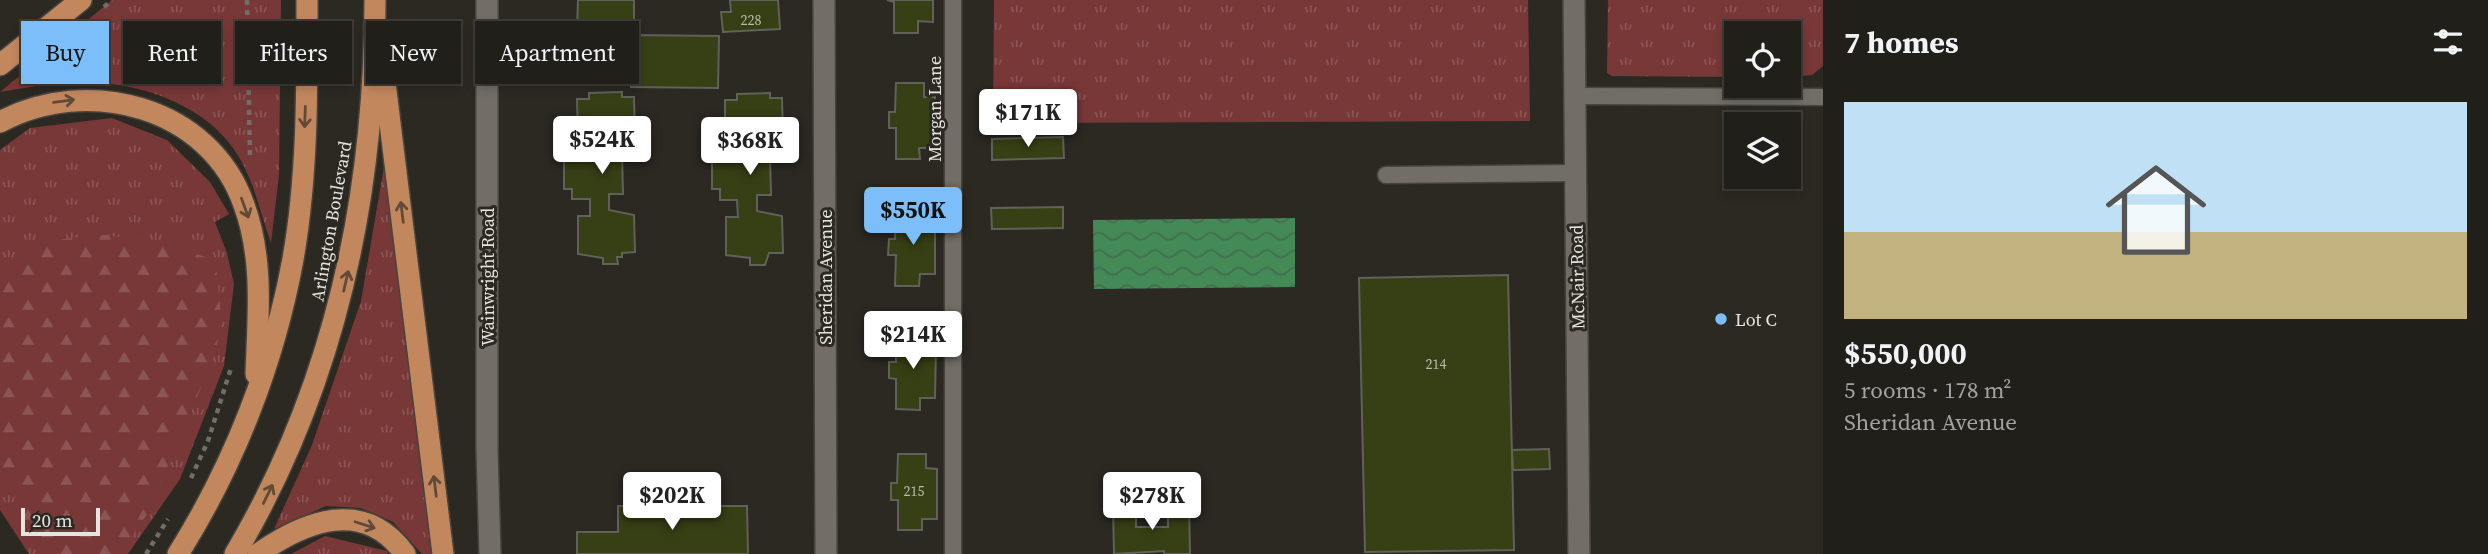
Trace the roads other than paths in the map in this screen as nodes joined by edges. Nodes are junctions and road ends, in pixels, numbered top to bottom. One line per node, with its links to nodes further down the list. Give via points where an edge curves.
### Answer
1 (80, 0): 8 (highway)
2 (307, 0): 14 (highway, Arlington Boulevard, one-way to 14, via 299,213 283,305)
3 (487, 0): 20 (street, Wainwright Road)
4 (824, 0): 21 (street, Sheridan Avenue)
5 (953, 0): 22 (lane, Morgan Lane)
6 (1574, 0): 9 (street, McNair Road)
7 (375, 6): 16 (highway, Arlington Boulevard, one-way to 7, via 289,449 338,313 367,161); 19 (highway, one-way to 7)
8 (0, 65)
9 (1575, 96): 10 (lane); 12 (street, McNair Road)
10 (1823, 97)
11 (0, 122): 14 (highway, one-way to 14, via 66,100 114,101 161,116 213,152 244,202 256,256)
12 (1576, 173): 13 (lane); 23 (street, McNair Road)
13 (1386, 175)
14 (255, 400): 15 (highway, Arlington Boulevard, via 225,469)
15 (178, 554)
16 (235, 554)
17 (258, 554): 18 (highway, one-way to 18, via 295,529 333,520 368,524 387,534)
18 (405, 554)
19 (443, 554)
20 (490, 554)
21 (826, 554)
22 (953, 554)
23 (1579, 554)

